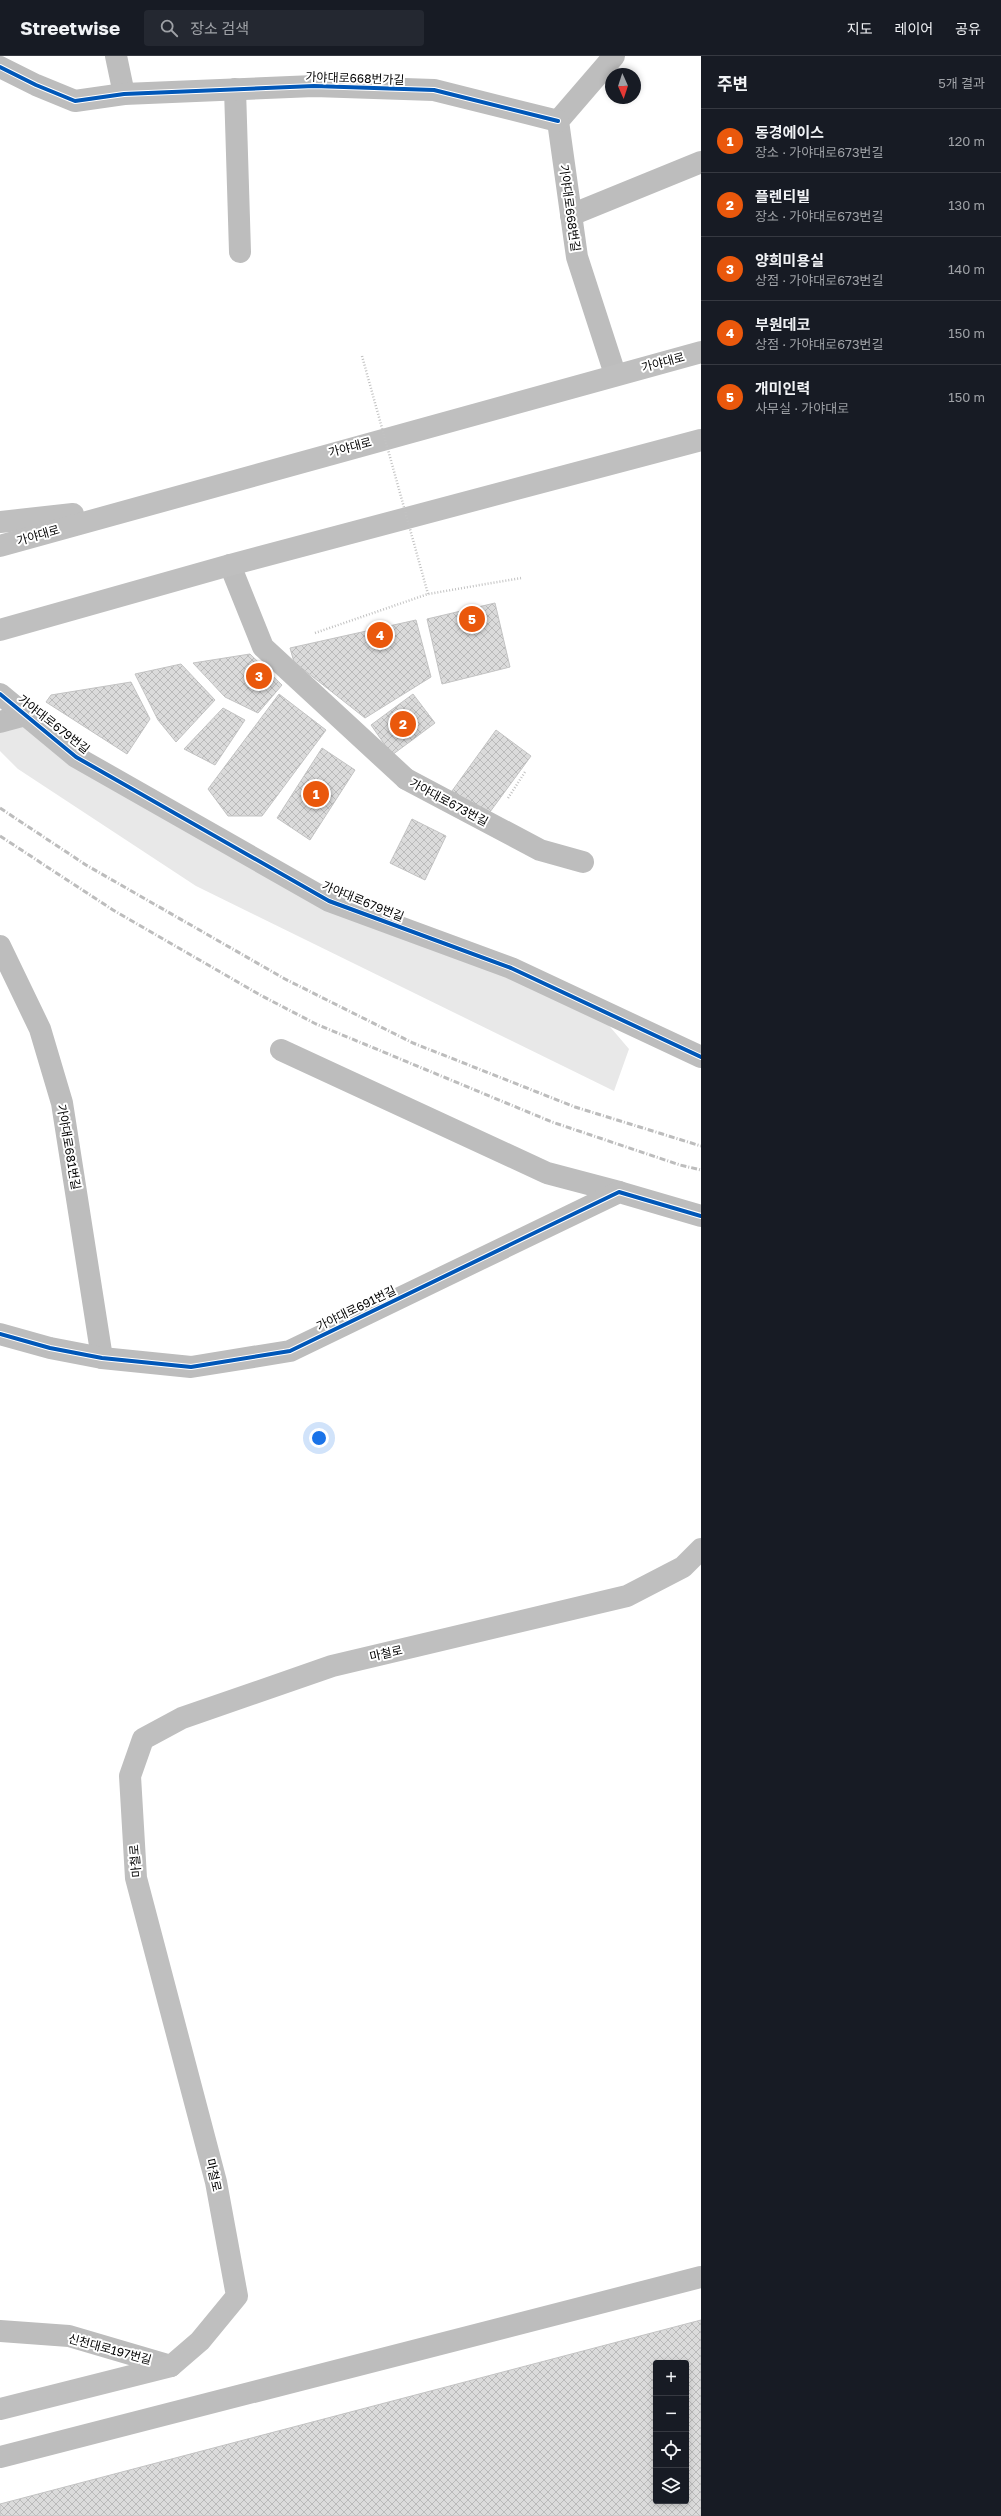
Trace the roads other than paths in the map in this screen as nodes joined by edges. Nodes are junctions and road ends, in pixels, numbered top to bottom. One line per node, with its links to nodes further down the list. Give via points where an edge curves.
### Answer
1 (116, 56): 5 (street)
2 (614, 56): 6 (street)
3 (0, 67): 5 (street, 가야대로668번가길, via 75,101)
4 (235, 89): 5 (street, 가야대로668번가길); 6 (street, 가야대로668번가길, via 314,86 434,90); 9 (street)
5 (124, 94)
6 (558, 121): 8 (street, 가야대로668번길)
7 (701, 162): 8 (street)
8 (571, 215): 11 (street, 가야대로668번길, via 577,257)
9 (240, 252)
10 (701, 352): 11 (main road, 가야대로)
11 (615, 374): 13 (main road, 가야대로)
12 (701, 440): 16 (main road)
13 (130, 508): 14 (main road); 15 (main road, 가야대로)
14 (0, 522)
15 (0, 546)
16 (230, 565): 17 (main road); 21 (street, 가야대로673번길, via 263,647 406,779 540,850)
17 (0, 630)
18 (0, 694): 19 (street, 가야대로679번길)
19 (26, 715): 20 (street); 24 (street, 가야대로679번길, via 76,757 329,901 511,968)
20 (0, 722)
21 (583, 862)
22 (0, 946): 28 (street, 가야대로681번길, via 40,1029 62,1103)
23 (282, 1050): 25 (street, via 547,1173)
24 (701, 1057)
25 (619, 1192): 26 (street); 28 (street, 가야대로691번길, via 290,1351 191,1367)
26 (701, 1216)
27 (0, 1334): 28 (street, 가야대로691번길, via 50,1348)
28 (102, 1358)
29 (701, 1549): 32 (main road, 마철로, via 683,1568 626,1596 332,1666 182,1718 143,1738 130,1776 136,1878 216,2182 237,2296 200,2340)
30 (701, 2277): 34 (street)
31 (0, 2332): 32 (street, 신천대로197번길, via 69,2336)
32 (171, 2366): 33 (main road, 마철로)
33 (0, 2409)
34 (0, 2457)

